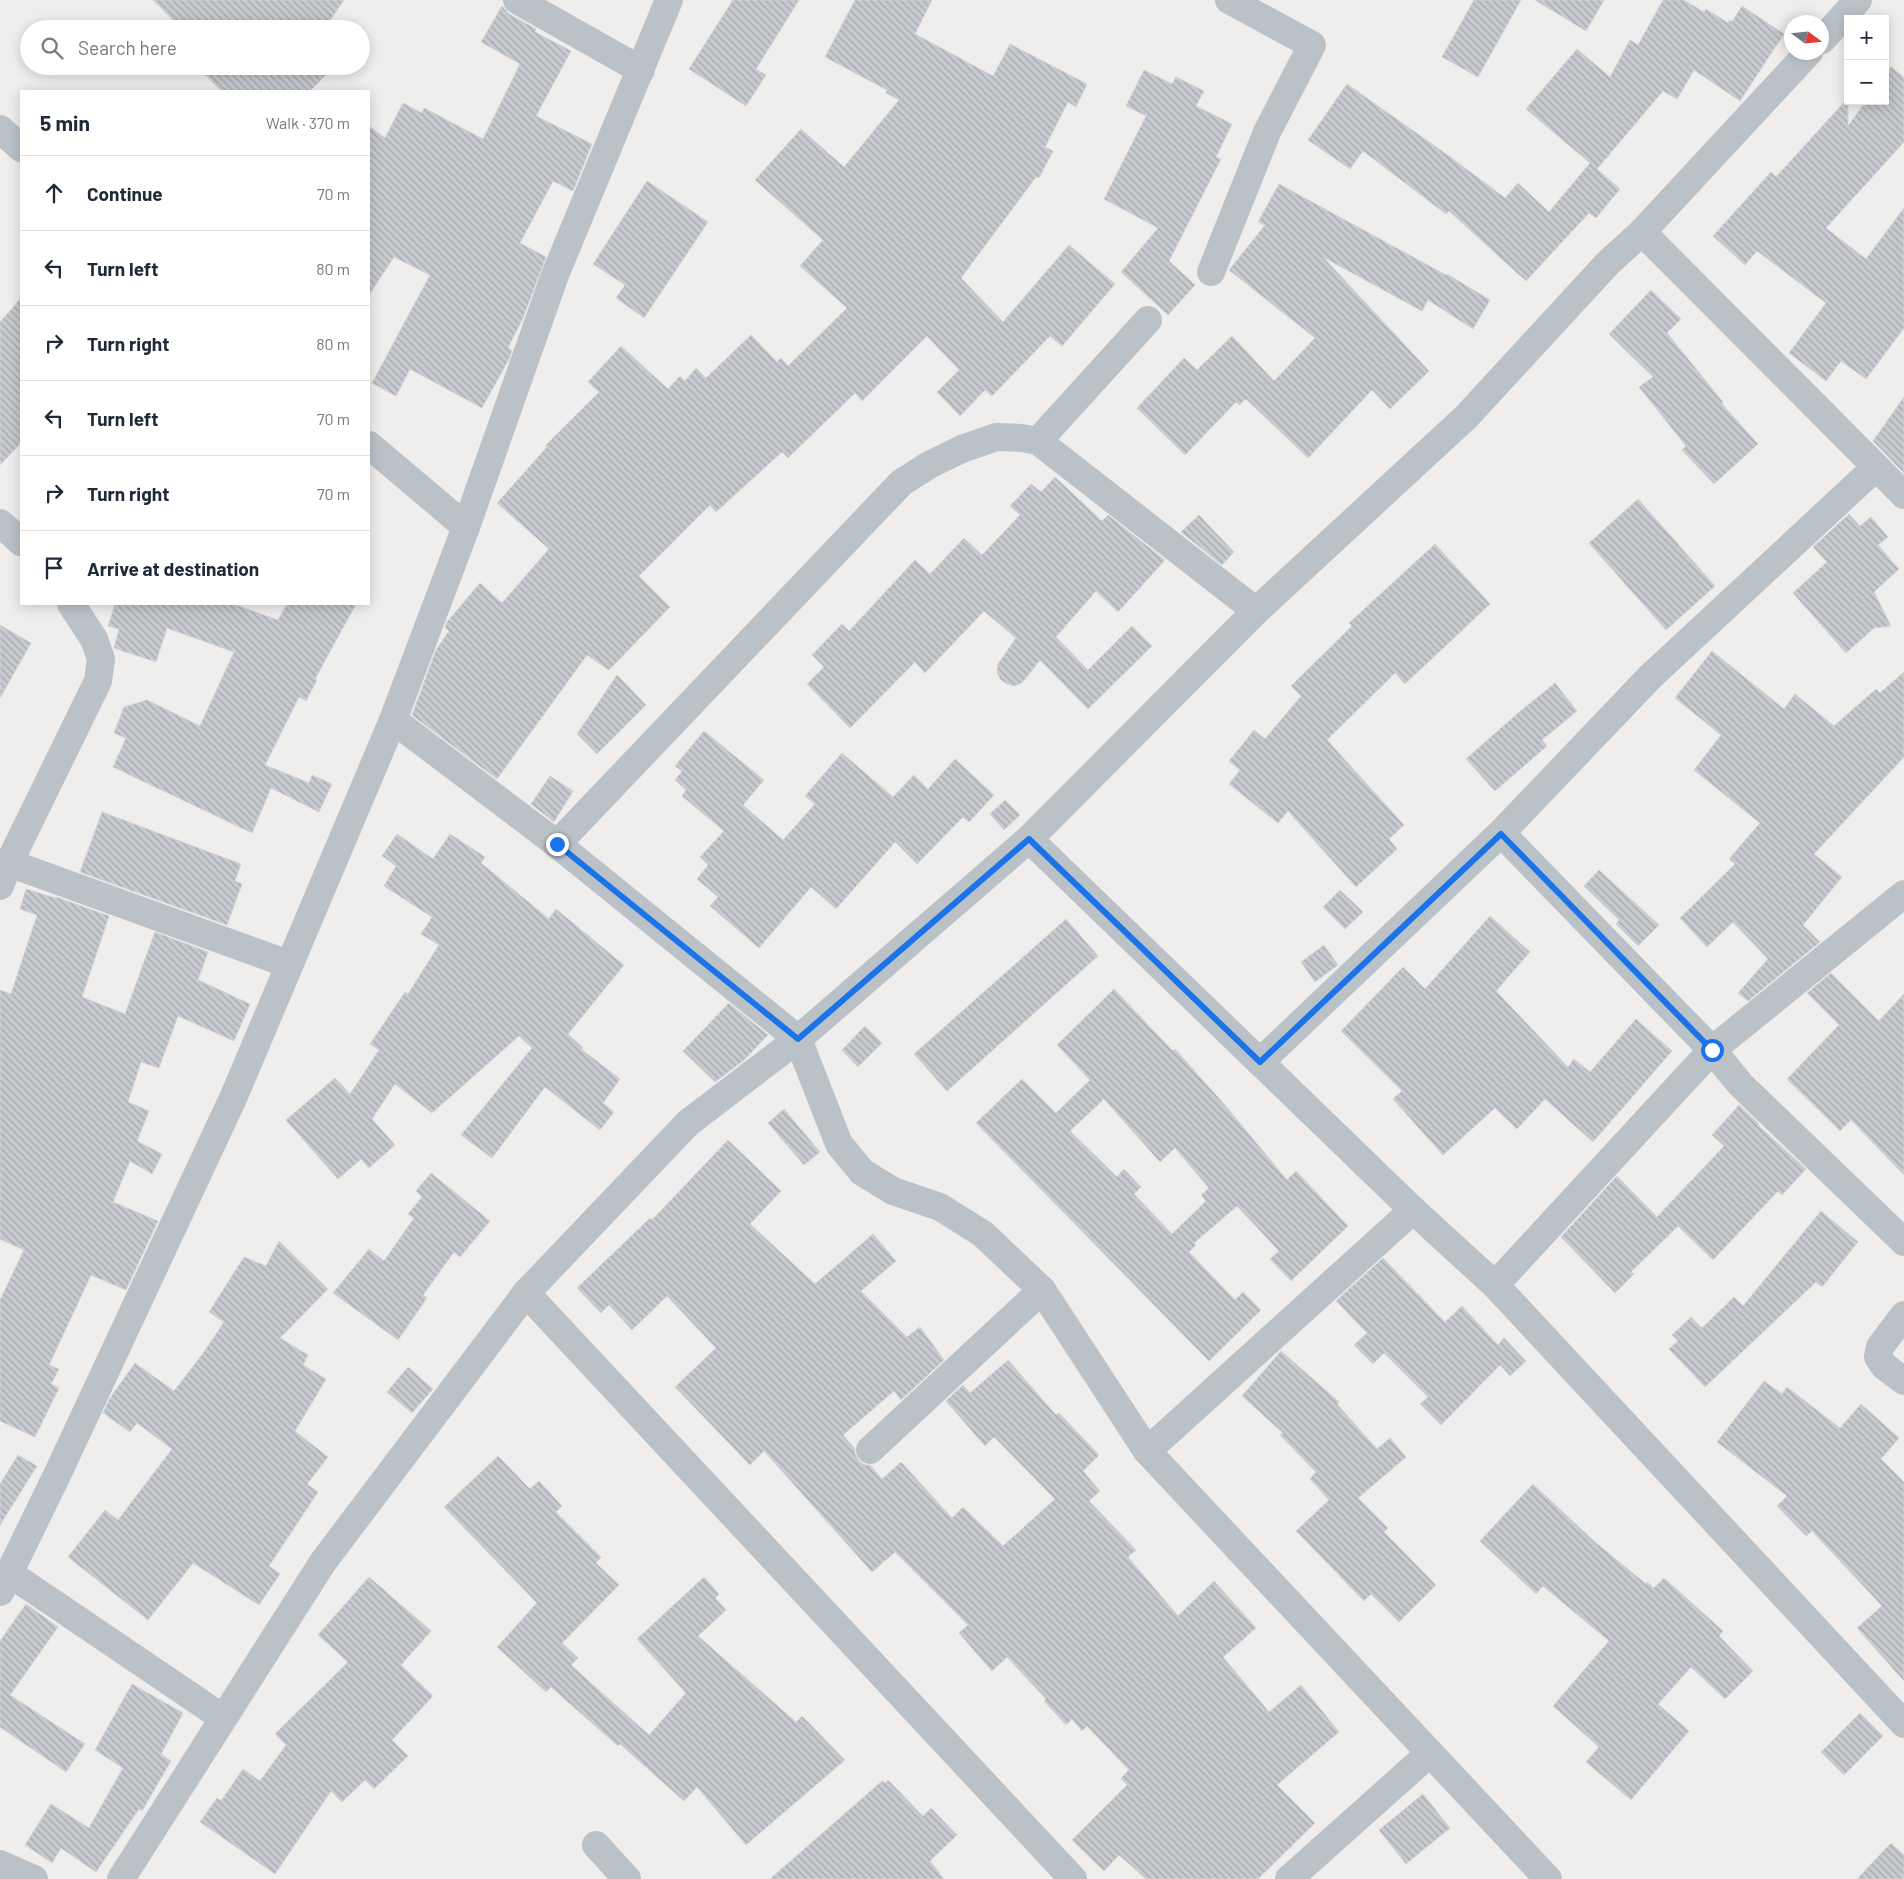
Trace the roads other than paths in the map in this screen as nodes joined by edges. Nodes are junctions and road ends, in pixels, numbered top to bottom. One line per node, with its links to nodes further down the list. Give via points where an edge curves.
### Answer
1 (517, 0): 7 (street)
2 (669, 0): 7 (street)
3 (1229, 0): 11 (street, via 1312,45 1267,132)
4 (1858, 0): 5 (street)
5 (1829, 32)
6 (1802, 60): 10 (street)
7 (641, 70): 18 (street, via 555,275)
8 (0, 129): 9 (street)
9 (20, 147)
10 (1642, 232): 15 (street); 21 (street, via 1608,263 1466,417)
11 (1210, 272)
12 (1148, 320): 13 (street)
13 (1038, 442): 21 (street); 25 (street, via 996,437 962,449 901,483)
14 (370, 446): 18 (street)
15 (1875, 468): 16 (street); 23 (street, via 1650,677)
16 (1904, 495)
17 (0, 523): 19 (street)
18 (466, 527): 22 (street)
19 (20, 541)
20 (72, 605): 26 (street, via 94,639 101,660 98,681)
21 (1256, 610): 24 (street)
22 (393, 720): 25 (street); 28 (street)
23 (1501, 834): 30 (street); 31 (street)
24 (1029, 839): 29 (street); 31 (street)
25 (557, 844): 29 (street)
26 (5, 874): 28 (street)
27 (1904, 894): 30 (street)
28 (288, 964): 41 (street, via 230,1105)
29 (798, 1039): 35 (street, via 839,1144 862,1172 893,1191 940,1207 983,1234); 36 (street, via 688,1123)
30 (1712, 1050): 33 (street, via 1741,1085); 34 (street)
31 (1260, 1062): 32 (street)
32 (1414, 1210): 34 (street); 40 (street)
33 (1904, 1242)
34 (1495, 1285): 43 (street)
35 (1042, 1290): 39 (street); 40 (street)
36 (526, 1293): 42 (street, via 323,1562); 50 (street)
37 (1904, 1315): 38 (street, via 1880,1347 1878,1357 1884,1366)
38 (1904, 1381)
39 (870, 1450)
40 (1147, 1451): 44 (street)
41 (5, 1582): 42 (street)
42 (223, 1718): 48 (street)
43 (1904, 1724)
44 (1430, 1753): 51 (street); 52 (street)
45 (596, 1845): 49 (street)
46 (0, 1864): 47 (street)
47 (34, 1879)
48 (121, 1879)
49 (627, 1879)
50 (1073, 1879)
51 (1289, 1879)
52 (1548, 1879)

